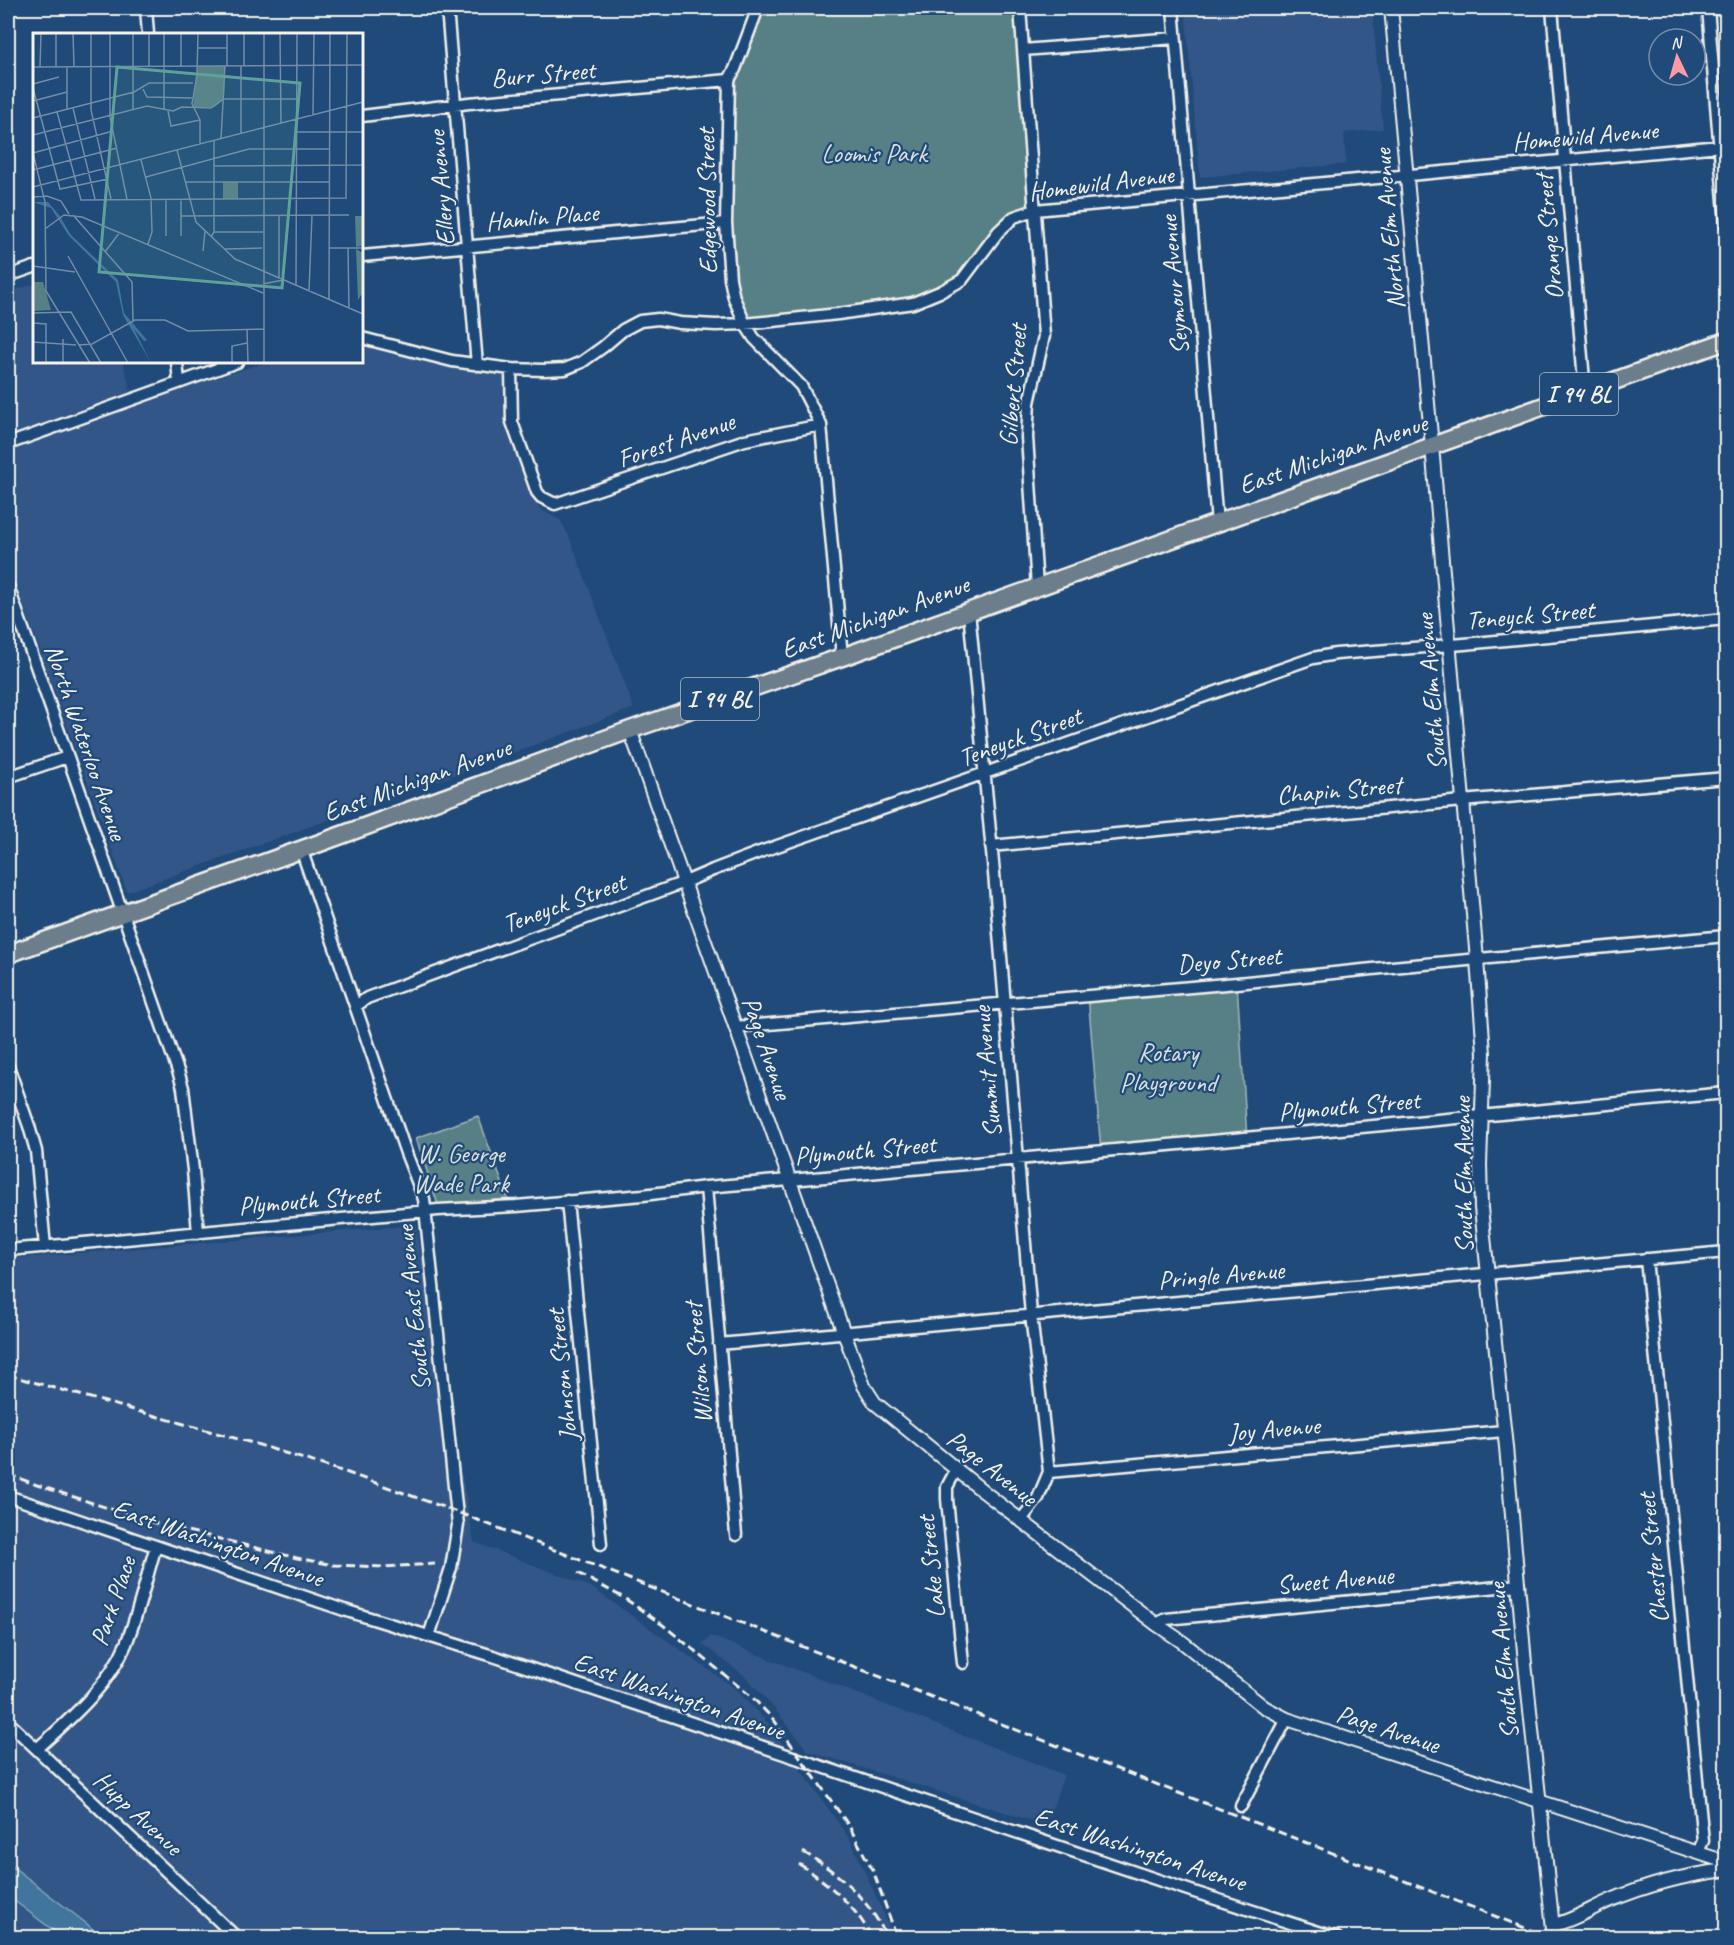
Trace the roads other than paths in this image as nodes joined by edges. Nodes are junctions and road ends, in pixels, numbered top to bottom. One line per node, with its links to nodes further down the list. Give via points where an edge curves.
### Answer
1 (146, 8): 9 (street)
2 (447, 8): 13 (street, Ellery Avenue)
3 (758, 8): 12 (street, Edgewood Street)
4 (1020, 8): 11 (street, Gilbert Street)
5 (1173, 8): 10 (street, Seymour Avenue)
6 (1391, 8): 17 (street, North Elm Avenue)
7 (1552, 8): 16 (street, Orange Street)
8 (1708, 8): 15 (street)
9 (148, 33)
10 (1175, 38): 11 (street); 18 (street, Seymour Avenue)
11 (1023, 50): 19 (street, Gilbert Street)
12 (729, 80): 13 (street, Burr Street); 20 (street, Edgewood Street)
13 (456, 105): 14 (street, Burr Street); 22 (street, Ellery Avenue)
14 (363, 116)
15 (1720, 146): 16 (street, Homewild Avenue); 21 (street)
16 (1565, 161): 17 (street, Homewild Avenue); 34 (street, Orange Street)
17 (1406, 174): 18 (street, Homewild Avenue); 37 (street, North Elm Avenue)
18 (1189, 195): 19 (street, Homewild Avenue); 38 (street, Seymour Avenue)
19 (1035, 210): 26 (street, Homewild Avenue, via 1014,218 998,232 962,280 913,303); 40 (street, Gilbert Street, via 1044,336 1029,404 1027,437)
20 (726, 223): 22 (street, Hamlin Place); 26 (street, Edgewood Street, via 730,279)
21 (1726, 225)
22 (469, 247): 23 (street, Hamlin Place); 31 (street, Ellery Avenue)
23 (363, 256)
24 (33, 267): 25 (street)
25 (8, 276)
26 (745, 324): 32 (street, Homewild Avenue, via 640,321 582,363 565,369); 35 (street, Edgewood Street, via 801,386)
27 (363, 338): 31 (street, Homewild Avenue)
28 (1726, 341): 34 (main road, East Michigan Avenue / I 94 BL)
29 (177, 363): 33 (street)
30 (234, 363): 33 (street)
31 (477, 364): 32 (street, Homewild Avenue)
32 (511, 369): 35 (street, Forest Avenue, via 512,422 537,492 555,504 745,440)
33 (179, 382): 36 (street)
34 (1585, 392): 37 (main road, East Michigan Avenue / I 94 BL)
35 (821, 425): 45 (street, Edgewood Street)
36 (8, 444)
37 (1432, 446): 38 (main road, East Michigan Avenue / I 94 BL); 44 (street, South Elm Avenue)
38 (1217, 523): 40 (main road, East Michigan Avenue / I 94 BL)
39 (8, 586): 41 (street, North Waterloo Avenue)
40 (1037, 587): 42 (main road, East Michigan Avenue / I 94 BL)
41 (11, 606): 47 (street, North Waterloo Avenue)
42 (969, 611): 45 (main road, East Michigan Avenue / I 94 BL); 48 (street, Summit Avenue)
43 (1726, 619): 44 (street, Teneyck Street)
44 (1450, 645): 48 (street, Teneyck Street, via 1313,658); 51 (street, South Elm Avenue)
45 (842, 657): 46 (main road, East Michigan Avenue / I 94 BL)
46 (630, 730): 53 (main road, East Michigan Avenue / I 94 BL); 54 (street, Page Avenue)
47 (67, 757): 49 (street); 55 (street, North Waterloo Avenue)
48 (984, 774): 52 (street, Summit Avenue); 54 (street, Teneyck Street)
49 (8, 777)
50 (1726, 778): 51 (street, Chapin Street)
51 (1462, 801): 52 (street, Chapin Street); 58 (street, South Elm Avenue)
52 (991, 846): 59 (street, Summit Avenue)
53 (301, 849): 55 (main road, East Michigan Avenue / I 94 BL); 60 (street, South East Avenue)
54 (684, 882): 60 (street, Teneyck Street, via 367,998); 61 (street, Page Avenue)
55 (123, 912): 57 (main road, East Michigan Avenue / I 94 BL); 70 (street, North Waterloo Avenue, via 183,1088)
56 (1726, 936): 58 (street, Deyo Street)
57 (8, 954)
58 (1477, 960): 59 (street, Deyo Street); 64 (street, South Elm Avenue, via 1484,1053)
59 (1004, 1002): 61 (street, Deyo Street); 65 (street, Summit Avenue)
60 (356, 1006): 69 (street, South East Avenue, via 424,1199)
61 (735, 1027): 66 (street, Page Avenue)
62 (8, 1066): 71 (street, via 36,1151)
63 (1726, 1093): 64 (street, Plymouth Street)
64 (1483, 1116): 65 (street, Plymouth Street); 75 (street, South Elm Avenue, via 1480,1195)
65 (1018, 1159): 66 (street, Plymouth Street); 76 (street, Summit Avenue)
66 (791, 1180): 67 (street, Plymouth Street); 77 (street, Page Avenue)
67 (706, 1187): 68 (street, Plymouth Street); 78 (street, Wilson Street)
68 (567, 1201): 69 (street, Plymouth Street); 85 (street, Johnson Street)
69 (425, 1212): 70 (street, Plymouth Street); 89 (street, South East Avenue, via 458,1525 451,1568)
70 (198, 1233): 71 (street, Plymouth Street)
71 (45, 1247): 72 (street, Plymouth Street)
72 (8, 1250)
73 (1726, 1252): 74 (street, Pringle Avenue)
74 (1646, 1259): 75 (street, Pringle Avenue); 96 (street, Chester Street, via 1703,1842)
75 (1488, 1273): 76 (street, Pringle Avenue); 79 (street, South Elm Avenue)
76 (1031, 1315): 77 (street, Pringle Avenue); 81 (street, Summit Avenue)
77 (844, 1333): 78 (street, Pringle Avenue); 80 (street, Page Avenue, via 864,1386 875,1403)
78 (720, 1344): 84 (street, Wilson Street)
79 (1504, 1431): 81 (street, Joy Avenue); 87 (street, South Elm Avenue)
80 (957, 1468): 83 (street, Page Avenue); 90 (street, Lake Street, via 947,1487 946,1499)
81 (1049, 1472): 83 (street, via 1038,1498)
82 (8, 1496): 86 (street, East Washington Avenue)
83 (1021, 1520): 88 (street, Page Avenue)
84 (736, 1535)
85 (601, 1545)
86 (156, 1546): 89 (street, East Washington Avenue); 93 (street, Park Place, via 125,1644 110,1674)
87 (1519, 1585): 88 (street, Sweet Avenue, via 1166,1618); 94 (street, South Elm Avenue)
88 (1156, 1624): 91 (street, Page Avenue, via 1264,1707)
89 (429, 1636): 101 (street, East Washington Avenue)
90 (963, 1663)
91 (1287, 1719): 94 (street, Page Avenue); 95 (street)
92 (8, 1722): 93 (street, Hupp Avenue)
93 (37, 1749): 100 (street, Hupp Avenue)
94 (1539, 1801): 96 (street, Page Avenue); 99 (street, South Elm Avenue)
95 (1241, 1806)
96 (1698, 1852): 97 (street, Page Avenue)
97 (1726, 1862)
98 (1726, 1870): 99 (street, via 1658,1883 1606,1902)
99 (1554, 1931)
100 (237, 1938)
101 (1337, 1938)

